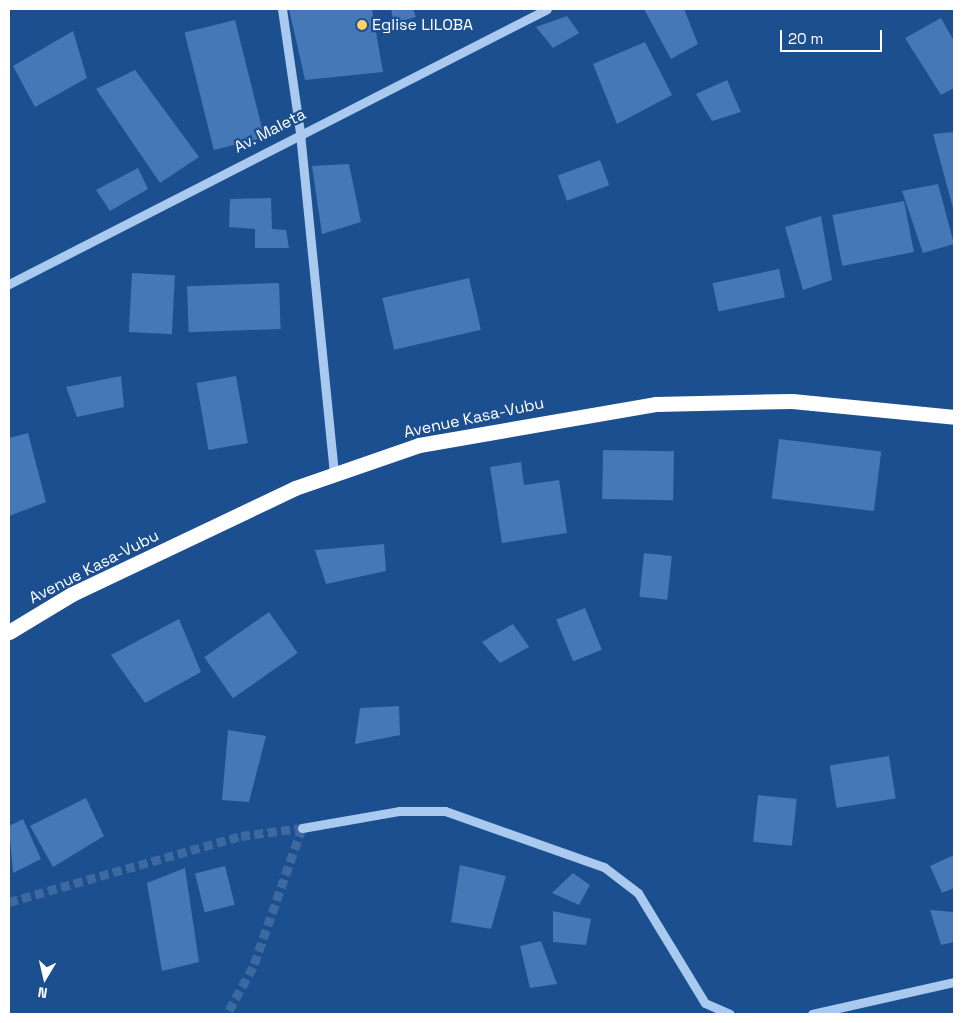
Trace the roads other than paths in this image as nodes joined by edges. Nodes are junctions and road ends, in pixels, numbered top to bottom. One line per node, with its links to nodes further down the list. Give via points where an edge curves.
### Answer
1 (282, 9): 3 (street)
2 (547, 9): 3 (street, Av. Maleta)
3 (300, 133): 4 (street, Av. Maleta); 6 (street)
4 (9, 284)
5 (954, 417): 6 (highway, Avenue Kasa-Vubu, via 792,401 656,404 419,445)
6 (334, 475): 7 (highway, Avenue Kasa-Vubu, via 295,488 72,594)
7 (9, 632)
8 (302, 828): 10 (street, via 400,811 445,811 604,867 638,893 705,1003)
9 (954, 982): 11 (street)
10 (730, 1014)
11 (812, 1014)

